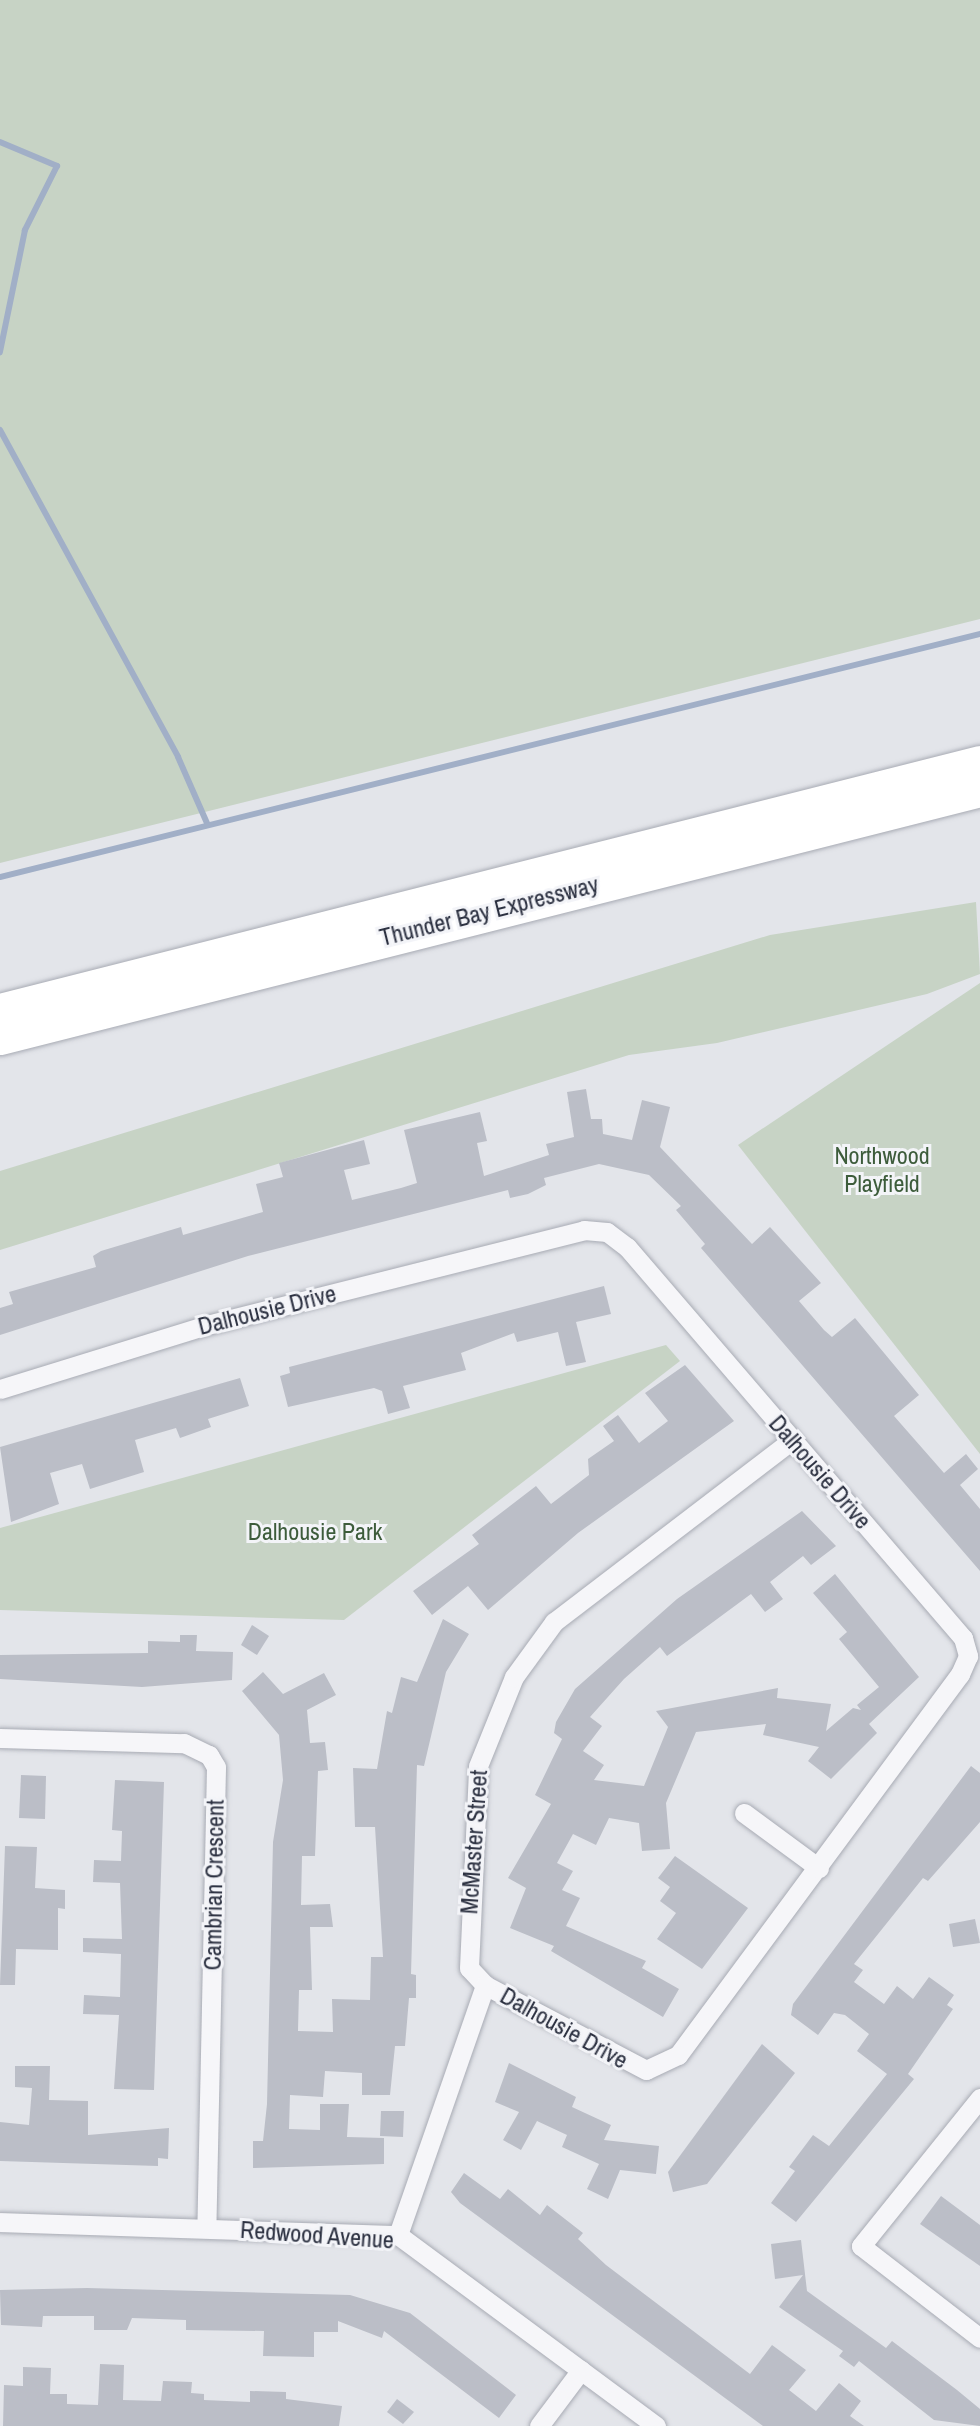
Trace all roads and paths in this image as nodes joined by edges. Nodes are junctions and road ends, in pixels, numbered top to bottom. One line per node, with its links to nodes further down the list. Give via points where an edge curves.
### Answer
1 (980, 763): 3 (highway, Thunder Bay Expressway)
2 (980, 789): 4 (highway, Thunder Bay Expressway)
3 (0, 1011)
4 (0, 1037)
5 (0, 1390): 6 (street, Dalhousie Drive, via 203,1326 595,1229 627,1247)
6 (792, 1440): 9 (street, Dalhousie Drive, via 963,1638 968,1656); 10 (street, McMaster Street, via 579,1599 514,1677 488,1735 472,1798 467,1957)
7 (0, 1738): 13 (street, Cambrian Crescent, via 184,1743 209,1755 216,1767)
8 (744, 1814): 9 (street)
9 (819, 1868): 10 (street, Dalhousie Drive, via 678,2055 657,2069 635,2067)
10 (485, 1985): 14 (street)
11 (980, 2098): 15 (street, via 862,2246)
12 (0, 2222): 13 (street, Redwood Avenue)
13 (206, 2228): 14 (street, Redwood Avenue)
14 (398, 2235): 16 (street, Redwood Avenue)
15 (980, 2338)
16 (581, 2370): 17 (street); 18 (street, Redwood Avenue)
17 (539, 2426)
18 (656, 2426)

